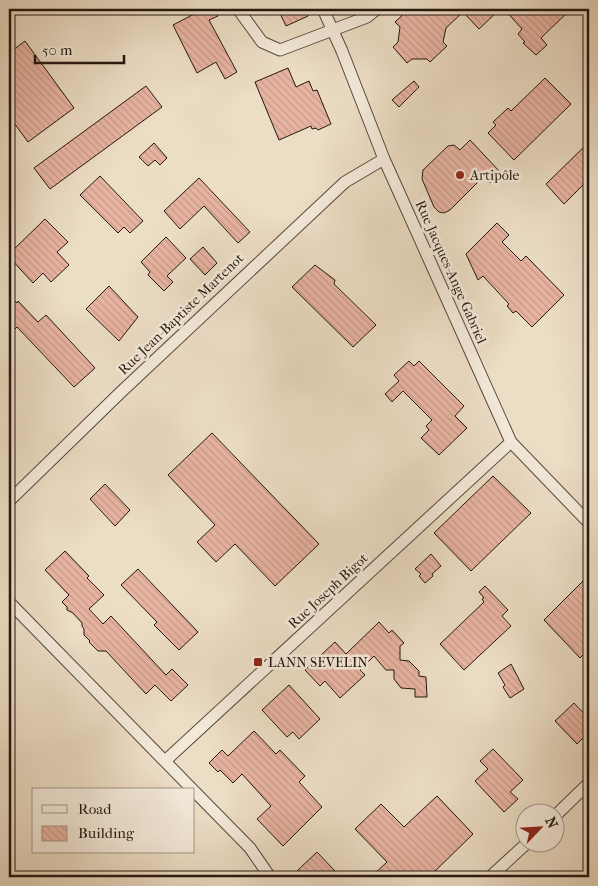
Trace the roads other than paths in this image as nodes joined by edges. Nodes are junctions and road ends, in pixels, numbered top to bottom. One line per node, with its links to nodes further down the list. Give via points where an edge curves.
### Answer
1 (238, 9): 4 (street, via 262,42 280,50)
2 (323, 9): 4 (street, Rue Jacques-Ange Gabriel)
3 (377, 9): 4 (street, via 367,17)
4 (332, 30): 5 (street, Rue Jacques-Ange Gabriel)
5 (384, 159): 6 (street, Rue Jacques-Ange Gabriel); 7 (street, Rue Jean-Baptiste Martenot, via 345,182)
6 (511, 442): 8 (street, Rue Jacques-Ange Gabriel); 10 (street, Rue Joseph Bigot)
7 (9, 501)
8 (589, 523)
9 (9, 602): 10 (street)
10 (165, 762): 12 (street)
11 (589, 783): 14 (street)
12 (191, 788)
13 (195, 792): 16 (street, via 250,848)
14 (566, 805)
15 (516, 853): 17 (street)
16 (270, 877)
17 (490, 877)

